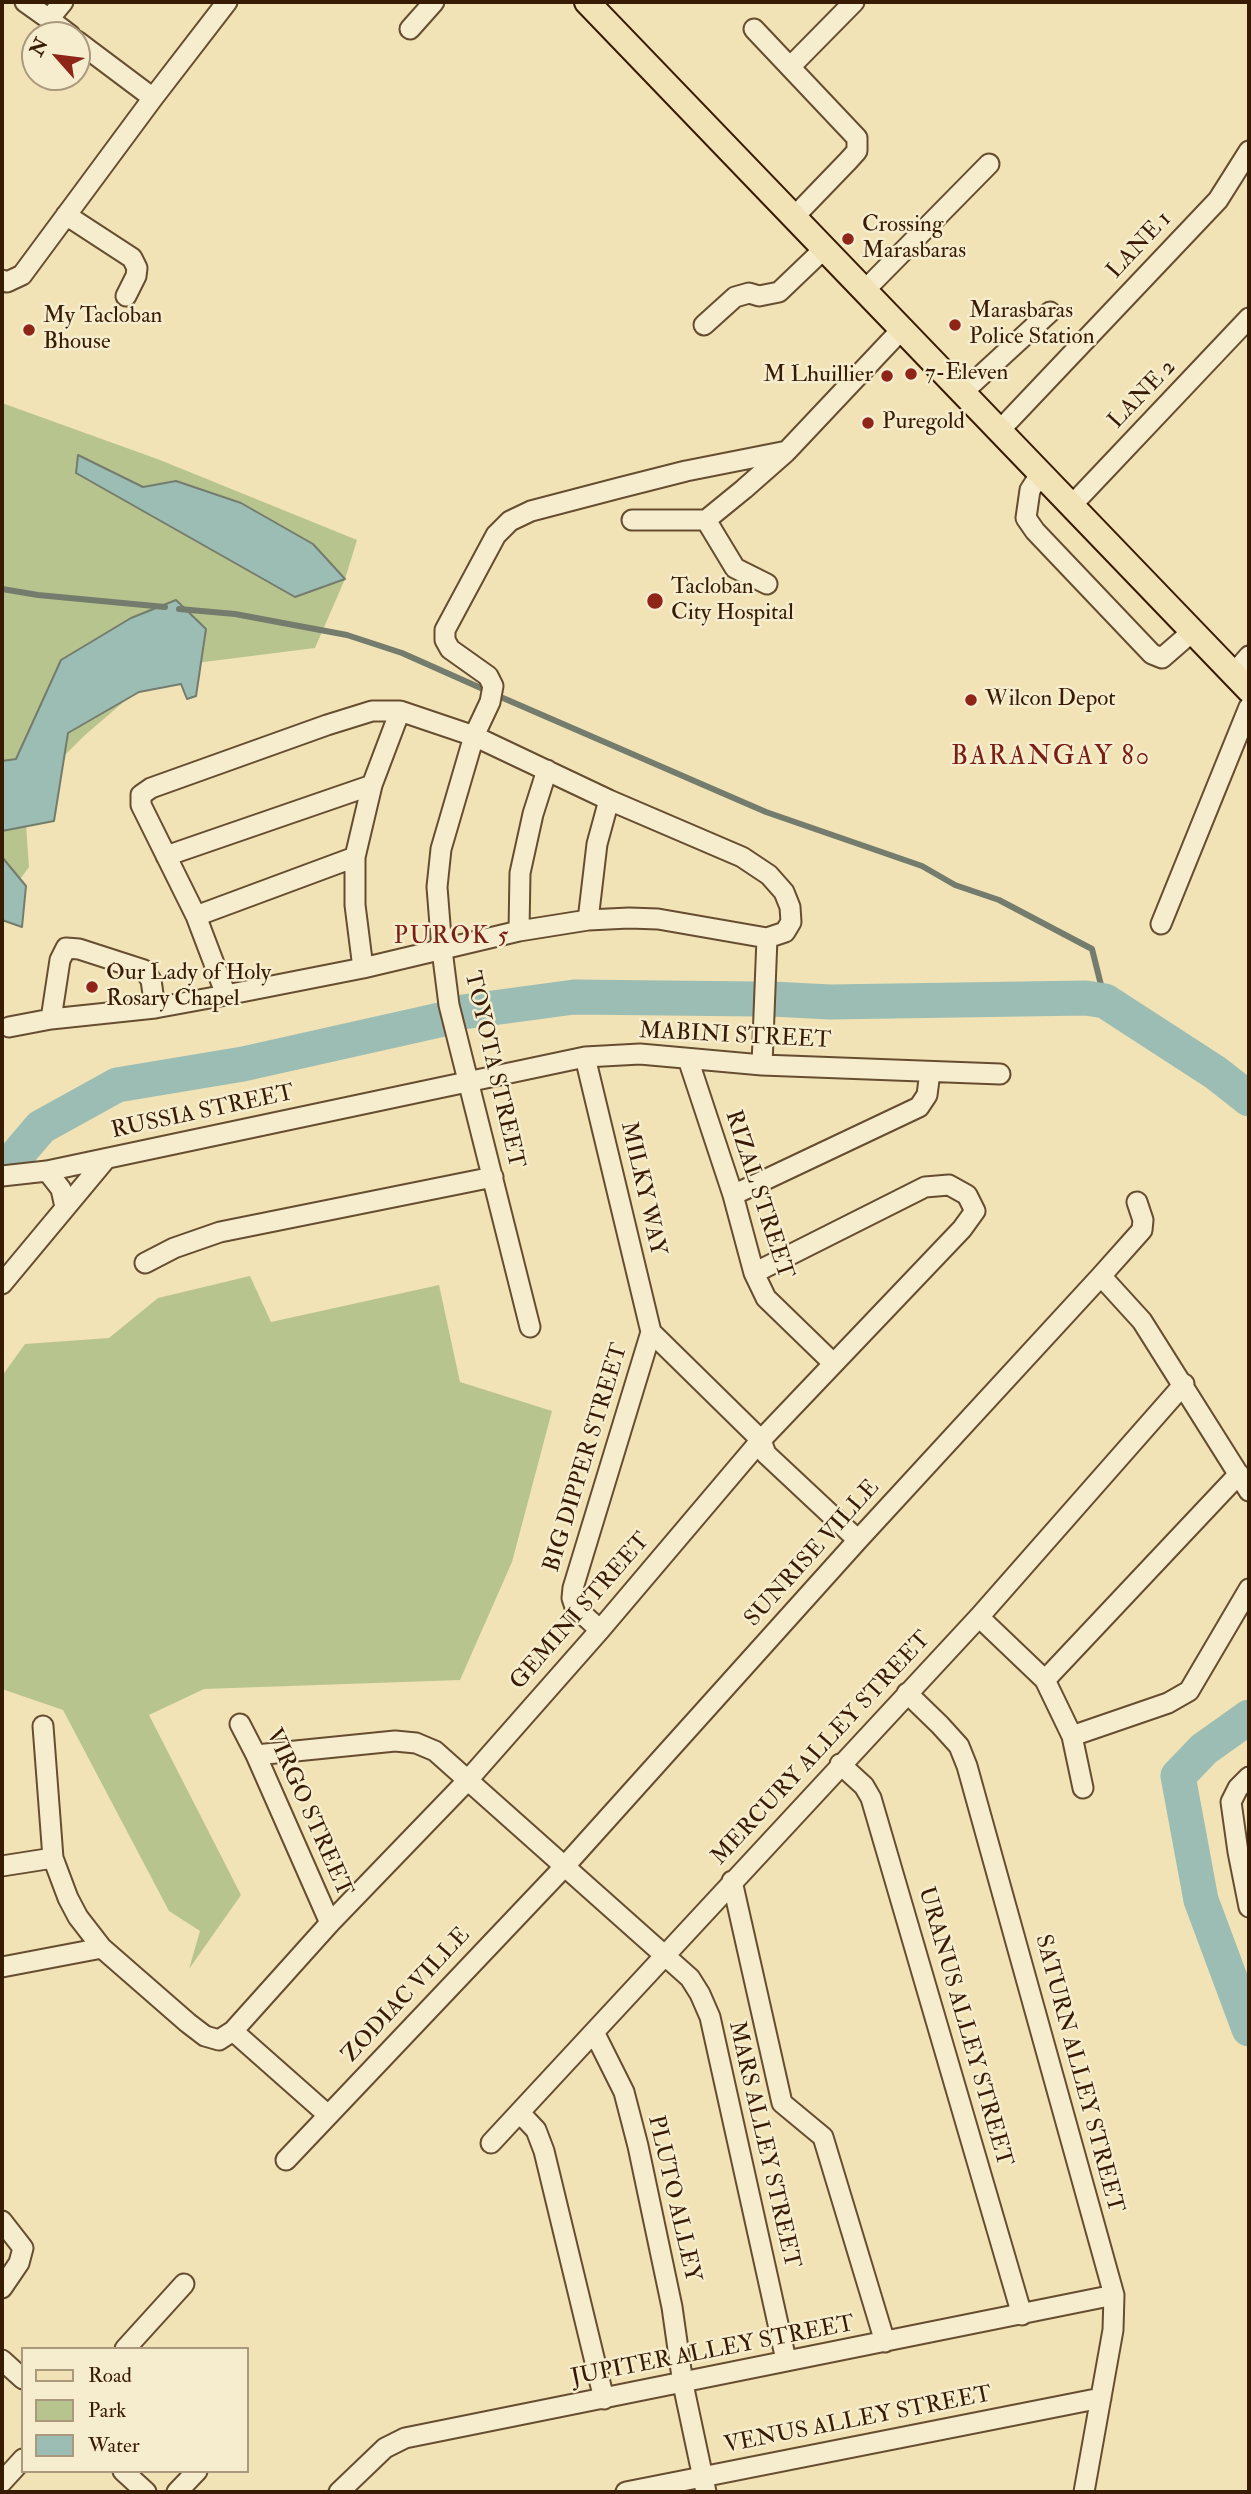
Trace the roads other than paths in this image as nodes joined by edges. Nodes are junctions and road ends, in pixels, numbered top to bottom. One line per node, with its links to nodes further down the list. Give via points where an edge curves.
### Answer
1 (25, 2): 7 (street)
2 (63, 2): 7 (street)
3 (227, 2): 13 (street)
4 (434, 2): 9 (street)
5 (854, 2): 12 (street)
6 (596, 5): 17 (main road)
7 (49, 19): 8 (street)
8 (52, 21)
9 (410, 29)
10 (754, 29): 12 (street)
11 (91, 52): 13 (street)
12 (790, 67): 17 (street, via 857,138 857,150)
13 (153, 98): 16 (street)
14 (1249, 151): 27 (street, LANE 1, via 1218,200 1180,246)
15 (989, 164): 20 (street)
16 (66, 215): 19 (street, via 22,275); 21 (street, via 132,258 136,276)
17 (794, 216): 18 (main road)
18 (825, 248): 20 (main road); 24 (street, via 779,292 735,297)
19 (2, 280)
20 (865, 290): 25 (main road)
21 (126, 296)
22 (1049, 312): 26 (street)
23 (1249, 318): 30 (street, LANE 2)
24 (704, 325)
25 (902, 329): 26 (main road); 28 (street)
26 (963, 392): 27 (main road)
27 (1000, 430): 29 (main road)
28 (786, 451): 32 (street); 38 (street, TOYOTA STREET, via 686,471 531,511 510,521 496,535 445,630 450,649 488,676 493,686 491,702)
29 (1041, 473): 30 (main road); 34 (street, via 1030,490 1026,518 1152,654 1163,658)
30 (1072, 505): 34 (main road)
31 (632, 520): 32 (street)
32 (706, 520): 33 (street, via 735,568)
33 (767, 583)
34 (1193, 631): 35 (main road)
35 (1244, 673)
36 (1249, 707): 46 (street)
37 (400, 711): 38 (street); 40 (street); 42 (street, via 372,711 151,788 141,796 141,805)
38 (474, 736): 39 (street); 49 (street, TOYOTA STREET, via 441,849 437,887)
39 (547, 770): 41 (street); 47 (street, via 520,873)
40 (372, 785): 42 (street); 43 (street)
41 (609, 800): 45 (street, via 597,844); 48 (street, via 742,857 769,875 784,892 791,922 785,932)
42 (166, 856): 44 (street)
43 (355, 858): 44 (street); 50 (street)
44 (196, 916): 51 (street)
45 (587, 920): 47 (street); 48 (street, via 658,919)
46 (1161, 924)
47 (519, 931): 49 (street)
48 (767, 938): 57 (street)
49 (442, 950): 50 (street); 60 (street, TOYOTA STREET, via 449,1005)
50 (363, 968): 51 (street)
51 (226, 995): 52 (street)
52 (155, 1008): 53 (street); 53 (street, via 144,970 66,948)
53 (51, 1019): 54 (street)
54 (9, 1027)
55 (585, 1057): 56 (street, MABINI STREET, via 640,1054); 60 (street, MABINI STREET); 73 (street, MILKY WAY)
56 (688, 1059): 57 (street, MABINI STREET); 65 (street, RIZAL STREET)
57 (762, 1065): 58 (street, MABINI STREET)
58 (930, 1072): 59 (street, MABINI STREET); 65 (street, via 927,1094 919,1107)
59 (1000, 1074)
60 (470, 1081): 61 (street, RUSSIA STREET); 64 (street, TOYOTA STREET)
61 (106, 1159): 62 (street); 67 (street, RUSSIA STREET)
62 (47, 1171): 63 (street); 67 (street, via 61,1189)
63 (2, 1176)
64 (493, 1177): 68 (street, via 220,1232); 72 (street, TOYOTA STREET)
65 (733, 1195): 69 (street, RIZAL STREET)
66 (1137, 1202): 70 (street, SUNRISE VILLE, via 1142,1230)
67 (65, 1208): 71 (street, RUSSIA STREET)
68 (145, 1263)
69 (754, 1273): 74 (street, RIZAL STREET, via 766,1298); 74 (street, GEMINI STREET, via 925,1187 949,1185 967,1195 975,1211 962,1229)
70 (1101, 1276): 75 (street, via 1142,1321); 78 (street, SUNRISE VILLE)
71 (2, 1284)
72 (530, 1327)
73 (651, 1332): 76 (street); 81 (street, BIG DIPPER STREET, via 573,1588 575,1607)
74 (834, 1363): 76 (street, GEMINI STREET)
75 (1184, 1384): 77 (street); 80 (street, MERCURY ALLEY STREET)
76 (761, 1440): 78 (street, via 766,1454); 81 (street, GEMINI STREET)
77 (1244, 1483): 82 (street)
78 (858, 1540): 95 (street, SUNRISE VILLE)
79 (1249, 1589): 86 (street, via 1189,1691 1168,1703)
80 (979, 1617): 82 (street); 83 (street, MERCURY ALLEY STREET)
81 (600, 1630): 89 (street, GEMINI STREET)
82 (1045, 1680): 86 (street)
83 (907, 1693): 88 (street, MERCURY ALLEY STREET); 111 (street, SATURN ALLEY STREET, via 959,1746 967,1766)
84 (240, 1724): 87 (street, VIRGO STREET)
85 (43, 1726): 93 (street)
86 (1072, 1736): 91 (street)
87 (256, 1755): 89 (street, via 395,1741 416,1743 435,1751); 98 (street, VIRGO STREET)
88 (840, 1764): 96 (street, MERCURY ALLEY STREET); 112 (street, URANUS ALLEY STREET, via 871,1798)
89 (467, 1781): 95 (street); 98 (street, GEMINI STREET)
90 (1244, 1782): 92 (street, via 1231,1802)
91 (1083, 1788)
92 (1243, 1849): 97 (street)
93 (53, 1858): 94 (street); 99 (street, via 78,1917)
94 (2, 1866)
95 (564, 1867): 100 (street); 105 (street, ZODIAC VILLE)
96 (732, 1881): 100 (street, MERCURY ALLEY STREET); 113 (street, via 782,2103 823,2137)
97 (1249, 1907)
98 (330, 1923): 103 (street, GEMINI STREET)
99 (102, 1948): 101 (street); 103 (street, via 205,2036)
100 (664, 1955): 102 (street, MERCURY ALLEY STREET); 116 (street, MARS ALLEY STREET, via 690,1978 710,2017)
101 (2, 1967)
102 (594, 2032): 104 (street, MERCURY ALLEY STREET); 118 (street, PLUTO ALLEY, via 624,2092 638,2146)
103 (226, 2036): 105 (street)
104 (520, 2113): 106 (street, MERCURY ALLEY STREET); 120 (street, via 536,2130 544,2151)
105 (328, 2115): 107 (street, ZODIAC VILLE)
106 (491, 2143)
107 (286, 2160)
108 (2, 2221): 110 (street, via 23,2248)
109 (184, 2284): 114 (street)
110 (2, 2288)
111 (1114, 2295): 112 (street, JUPITER ALLEY STREET); 119 (street, SATURN ALLEY STREET, via 1115,2316)
112 (1022, 2315): 113 (street, JUPITER ALLEY STREET)
113 (885, 2342): 116 (street, JUPITER ALLEY STREET)
114 (127, 2347)
115 (2, 2360): 117 (street)
116 (786, 2360): 118 (street, JUPITER ALLEY STREET)
117 (21, 2377)
118 (683, 2384): 120 (street, JUPITER ALLEY STREET); 125 (street, PLUTO ALLEY)
119 (1101, 2398): 125 (street, VENUS ALLEY STREET); 130 (street, SATURN ALLEY STREET)
120 (604, 2399): 128 (street, JUPITER ALLEY STREET, via 405,2438 384,2448)
121 (21, 2461): 124 (street)
122 (125, 2473): 126 (street)
123 (195, 2473): 127 (street)
124 (2, 2482)
125 (704, 2485): 129 (street, VENUS ALLEY STREET)
126 (146, 2492)
127 (177, 2492)
128 (339, 2492)
129 (625, 2492)
130 (1084, 2492)

